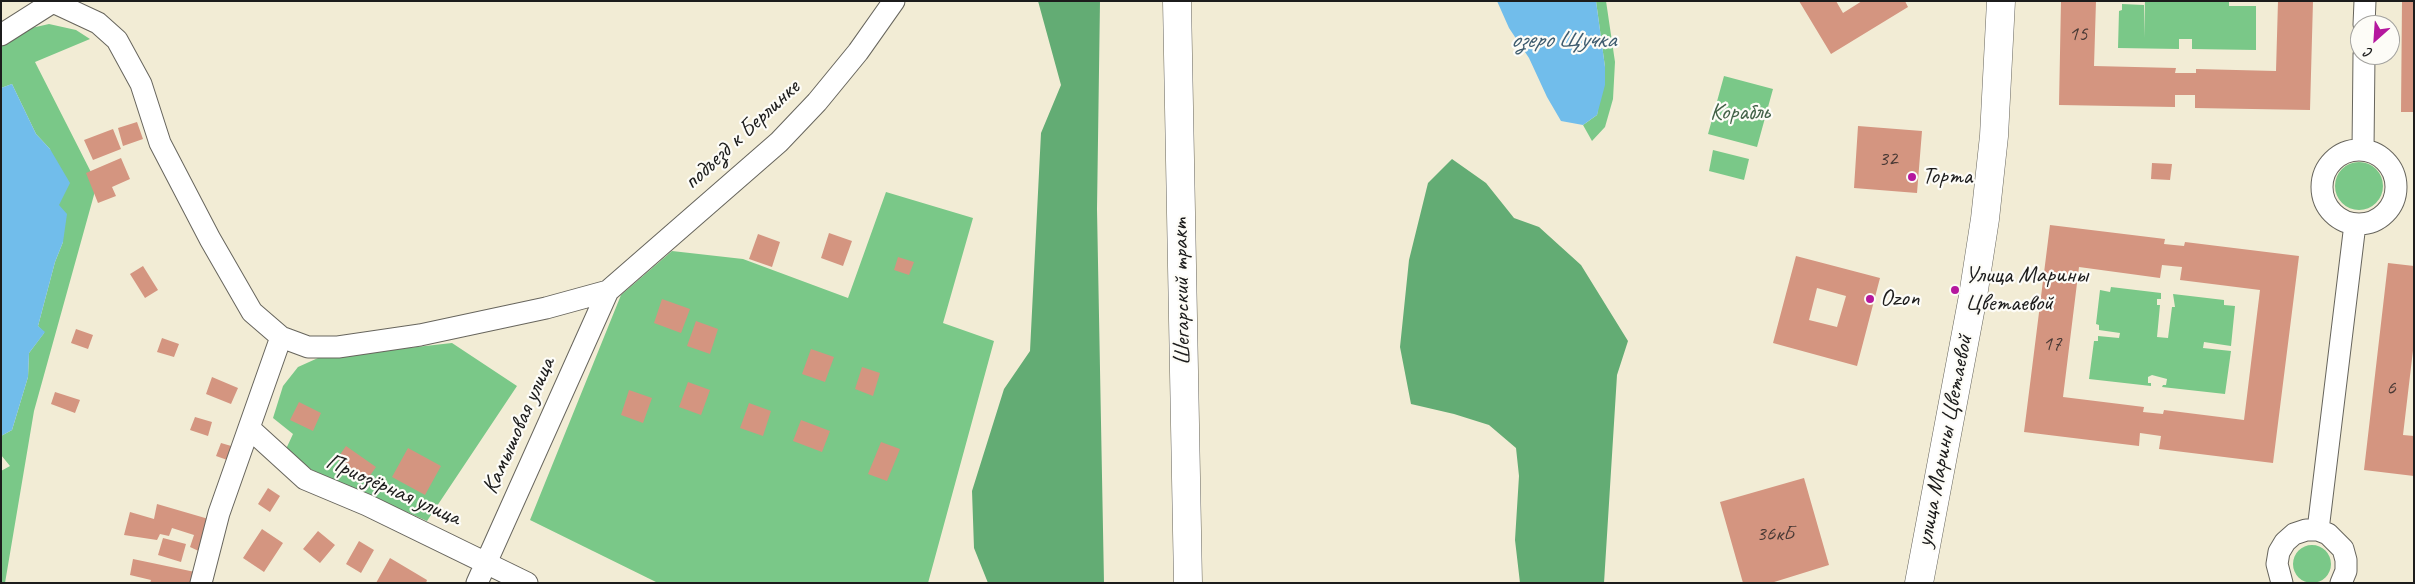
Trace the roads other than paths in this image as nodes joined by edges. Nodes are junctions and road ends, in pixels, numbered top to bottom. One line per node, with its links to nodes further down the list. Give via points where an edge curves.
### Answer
1 (894, 1): 11 (street, подъезд к Берлинке, via 858,52 779,142)
2 (1177, 1): 19 (street, Шегарский тракт)
3 (2000, 1): 20 (street, улица Марины Цветаевой, via 1994,136 1985,219)
4 (2365, 1): 6 (street)
5 (54, 2): 7 (street); 12 (street, via 98,23 117,40 141,84 160,143 210,239 252,312)
6 (2364, 15)
7 (1, 34)
8 (2364, 65): 9 (street)
9 (2363, 150): 10 (street, via 2382,158 2390,166 2396,189 2391,206 2379,218); 10 (street, via 2337,156 2323,177 2322,190 2332,213)
10 (2355, 224): 14 (street)
11 (608, 291): 12 (street, via 420,335 308,347); 15 (street, Камышовая улица)
12 (281, 337): 13 (street)
13 (249, 428): 15 (street, Приозёрная улица, via 305,480 367,505); 16 (street, via 219,513)
14 (2318, 530): 21 (street, via 2294,534 2285,542 2277,564); 22 (street, via 2328,534 2343,549 2346,571)
15 (487, 562): 17 (street, Камышовая улица); 18 (street, Приозёрная улица)
16 (201, 583)
17 (477, 583)
18 (527, 583)
19 (1188, 583)
20 (1919, 583)
21 (2282, 583)
22 (2341, 583)

